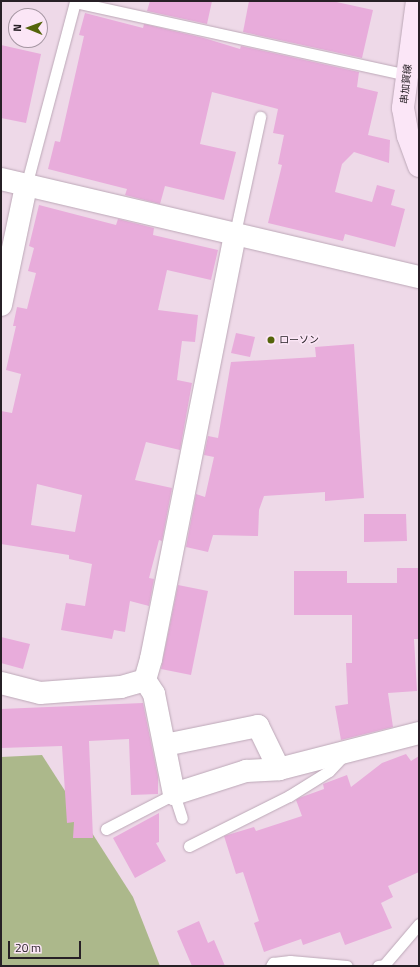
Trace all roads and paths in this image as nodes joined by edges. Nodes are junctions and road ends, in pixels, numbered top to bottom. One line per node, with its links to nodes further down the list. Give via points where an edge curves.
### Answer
1 (75, 1): 3 (lane); 7 (lane)
2 (417, 1): 3 (main road, 串加賀線)
3 (406, 75): 5 (main road, 串加賀線, via 403,108 408,136)
4 (260, 117): 8 (lane)
5 (419, 166)
6 (1, 179): 7 (street)
7 (26, 186): 8 (street); 10 (street)
8 (235, 234): 9 (street); 11 (street, via 152,659)
9 (419, 277)
10 (1, 305)
11 (145, 680): 12 (street, via 121,686 40,693); 14 (street, via 154,694)
12 (1, 683)
13 (419, 733): 15 (street)
14 (164, 745): 16 (street, via 258,726); 17 (street)
15 (346, 753): 16 (street); 20 (lane, via 329,771 290,796)
16 (279, 769): 17 (street, via 246,771)
17 (174, 794): 18 (lane); 19 (lane)
18 (182, 818)
19 (106, 829)
20 (189, 846)
21 (419, 924): 24 (lane, via 384,965)
22 (272, 966): 23 (lane, via 273,963 290,961)
23 (347, 966)
24 (378, 966)

